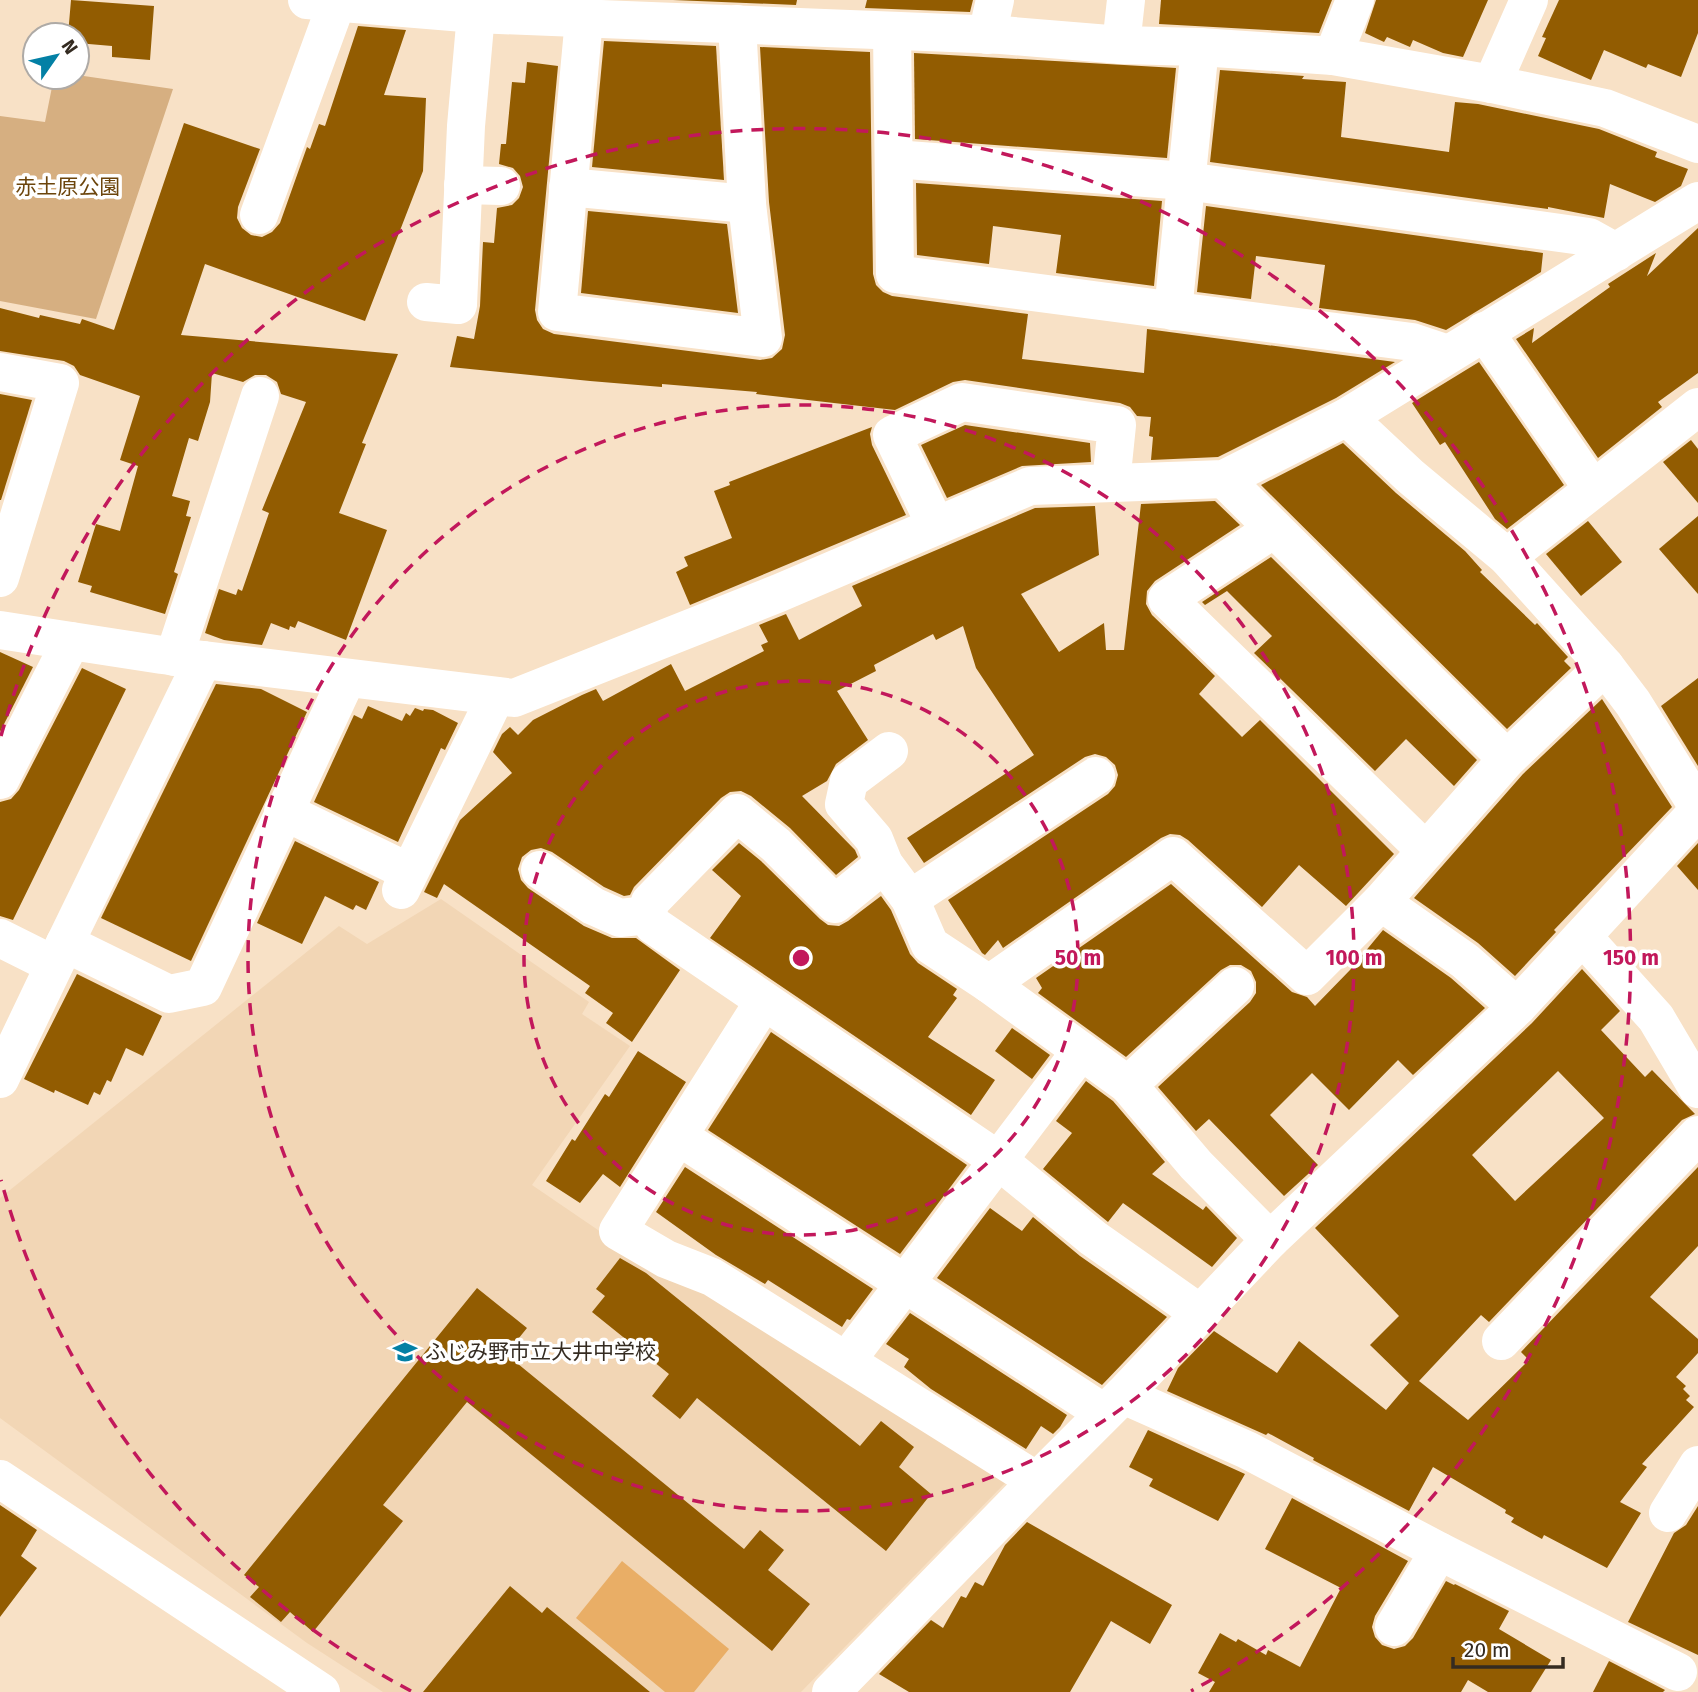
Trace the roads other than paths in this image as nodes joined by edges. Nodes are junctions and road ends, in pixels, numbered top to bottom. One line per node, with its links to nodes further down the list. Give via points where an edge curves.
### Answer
1 (1126, 0): 12 (street)
2 (1355, 0): 14 (street)
3 (1529, 0): 15 (street)
4 (322, 1): 6 (street); 24 (street)
5 (528, 8): 6 (street); 9 (street)
6 (476, 14): 19 (street)
7 (811, 14): 10 (street); 11 (street)
8 (991, 17): 11 (street); 12 (street)
9 (584, 19): 10 (street); 21 (street)
10 (737, 24): 23 (street)
11 (892, 31): 17 (street)
12 (1121, 45): 13 (street)
13 (1200, 47): 14 (street); 18 (street)
14 (1333, 56): 15 (street)
15 (1492, 83): 16 (street, via 1605,108)
16 (1698, 144)
17 (894, 159): 18 (street); 27 (street, via 895,274)
18 (1186, 181): 25 (street, via 1589,237); 27 (street)
19 (463, 186): 20 (street); 26 (street, via 458,305)
20 (501, 186)
21 (568, 187): 23 (street); 23 (street, via 557,312 763,338)
22 (1698, 201): 25 (street)
23 (747, 204)
24 (259, 215)
25 (1616, 252): 28 (street)
26 (426, 302)
27 (1173, 311): 29 (street, via 1412,342)
28 (1484, 331): 29 (street); 36 (street)
29 (1448, 354): 33 (street)
30 (0, 372): 40 (street, via 60,383)
31 (260, 396): 43 (street)
32 (1698, 407): 36 (street)
33 (1347, 417): 34 (street); 39 (street)
34 (1224, 479): 35 (street); 38 (street)
35 (1111, 483): 37 (street, via 1030,486); 37 (street, via 1117,425 962,402 892,435)
36 (1593, 489): 39 (street)
37 (936, 526): 46 (street, via 514,698)
38 (1273, 528): 48 (street); 53 (street, via 1167,599)
39 (1507, 557): 44 (street)
40 (0, 578)
41 (0, 630): 42 (street)
42 (71, 641): 43 (street); 50 (street)
43 (188, 658): 45 (street); 61 (street)
44 (1605, 666): 48 (street); 51 (street)
45 (347, 678): 46 (street); 52 (street)
46 (495, 696): 52 (street, via 405,881)
47 (889, 751): 54 (street, via 849,781 844,804 874,839)
48 (1507, 759): 53 (street)
49 (1096, 776): 56 (street)
50 (0, 780)
51 (1698, 809): 59 (street)
52 (283, 811): 61 (street, via 203,987 169,994)
53 (1426, 850): 57 (street)
54 (884, 864): 56 (street); 58 (street, via 835,904 737,813 650,902)
55 (540, 870): 58 (street, via 593,906 620,918)
56 (910, 899): 62 (street, via 930,945)
57 (1381, 902): 62 (street, via 1307,976 1173,856); 65 (street, via 1465,961)
58 (648, 915): 64 (street, via 653,925)
59 (1583, 937): 65 (street); 69 (street, via 1656,1018)
60 (0, 938): 61 (street)
61 (60, 954): 67 (street)
62 (989, 984): 66 (street)
63 (1235, 986): 68 (street)
64 (764, 1001): 71 (street); 72 (street)
65 (1517, 1007): 73 (street)
66 (1081, 1051): 68 (street); 72 (street)
67 (0, 1079)
68 (1128, 1085): 73 (street, via 1196,1165)
69 (1698, 1089)
70 (1698, 1135): 76 (street)
71 (678, 1136): 74 (street); 77 (street, via 618,1231 666,1259 712,1277)
72 (998, 1160): 74 (street); 75 (street, via 1093,1238)
73 (1270, 1240): 75 (street)
74 (904, 1285): 77 (street); 78 (street)
75 (1201, 1314): 78 (street)
76 (1501, 1340)
77 (848, 1360): 81 (street)
78 (1114, 1404): 81 (street); 83 (street, via 1247,1450)
79 (1698, 1465): 82 (street)
80 (0, 1479): 87 (street)
81 (1037, 1480): 86 (street)
82 (1668, 1513)
83 (1439, 1551): 84 (street); 85 (street)
84 (1394, 1627)
85 (1678, 1672)
86 (841, 1689)
87 (321, 1692)

